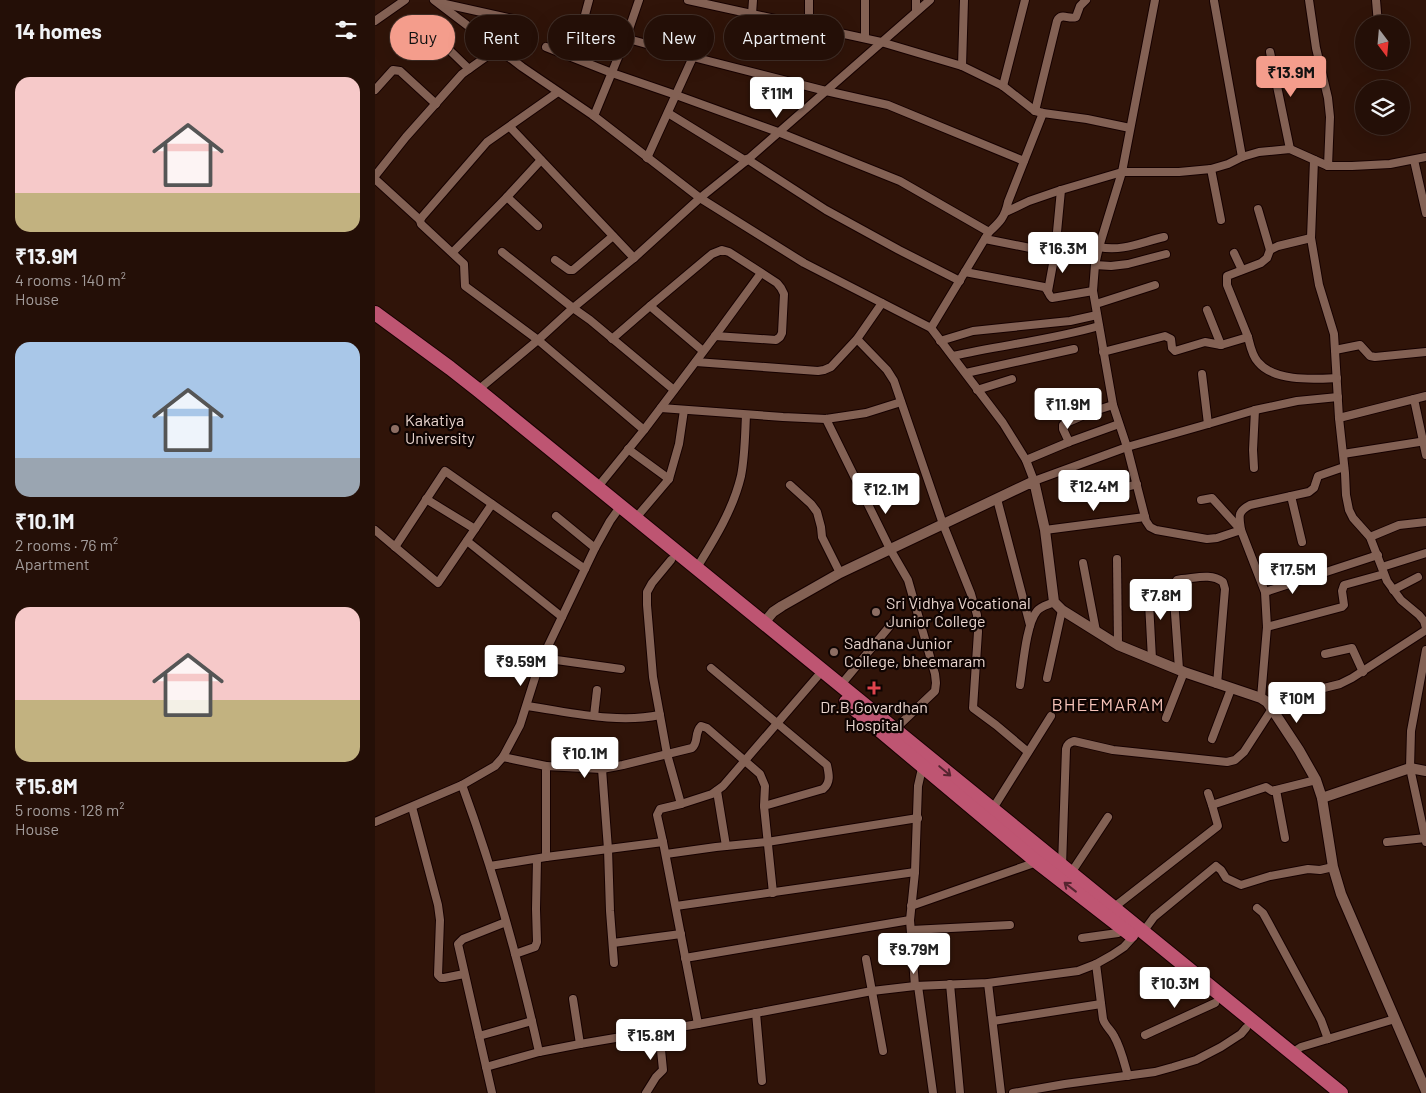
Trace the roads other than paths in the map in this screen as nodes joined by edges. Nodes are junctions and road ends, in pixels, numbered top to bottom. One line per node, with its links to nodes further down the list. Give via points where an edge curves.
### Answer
1 (405, 0): 27 (street)
2 (589, 0): 22 (street)
3 (639, 0): 23 (street)
4 (688, 0): 17 (street)
5 (753, 0): 20 (street)
6 (809, 0): 25 (street)
7 (865, 0): 30 (street)
8 (916, 0): 19 (street)
9 (930, 0): 19 (street)
10 (964, 0): 40 (street)
11 (1025, 0): 43 (street)
12 (1086, 0): 49 (street, via 1074,19 1059,18)
13 (1155, 0): 53 (street)
14 (1309, 0): 64 (street, via 1328,98)
15 (1376, 0): 26 (street)
16 (437, 1): 21 (street); 28 (street)
17 (697, 1): 20 (street)
18 (1214, 1): 56 (street)
19 (916, 10): 31 (street)
20 (752, 14): 24 (street)
21 (496, 15)
22 (586, 15)
23 (634, 15)
24 (757, 15)
25 (809, 15)
26 (1377, 15)
27 (377, 18)
28 (465, 23)
29 (844, 34): 30 (street)
30 (865, 38): 31 (street)
31 (881, 42): 40 (street); 45 (street)
32 (545, 47): 42 (street)
33 (1270, 52): 55 (street)
34 (455, 55): 41 (street)
35 (482, 60): 41 (street)
36 (513, 60): 46 (street)
37 (617, 60): 42 (street)
38 (692, 60): 47 (street)
39 (705, 60): 45 (street)
40 (962, 66): 43 (street)
41 (469, 69): 48 (street)
42 (611, 73): 47 (street); 51 (street)
43 (1003, 86): 49 (street)
44 (375, 90): 48 (street, via 396,69)
45 (827, 91): 54 (street); 63 (street, via 888,105)
46 (558, 92): 51 (street); 52 (street)
47 (676, 95): 50 (street); 54 (street)
48 (436, 104): 67 (street)
49 (1039, 112): 53 (street); 63 (street)
50 (668, 113): 58 (street); 60 (street)
51 (594, 116): 58 (street)
52 (510, 127): 59 (street); 74 (street, via 487,142)
53 (1130, 128): 66 (street)
54 (778, 132): 60 (street); 78 (street, via 900,181)
55 (1290, 149): 56 (street); 61 (street)
56 (1242, 157): 65 (street)
57 (1426, 157): 62 (street)
58 (647, 158): 70 (street)
59 (541, 160): 69 (street); 77 (street)
60 (746, 160): 70 (street); 94 (street, via 826,210)
61 (1314, 160): 64 (street); 80 (street)
62 (1414, 160): 64 (street); 73 (street)
63 (1024, 161): 72 (street)
64 (1328, 166)
65 (1211, 169): 66 (street); 75 (street)
66 (1122, 172): 68 (street); 81 (street)
67 (376, 175): 74 (street)
68 (1061, 190): 72 (street); 85 (street)
69 (507, 197): 76 (street); 83 (street)
70 (700, 198): 88 (street); 98 (street, via 804,262)
71 (1258, 209): 82 (street)
72 (1006, 212): 78 (street)
73 (1426, 212)
74 (420, 220): 83 (street, via 425,229)
75 (1221, 220)
76 (538, 226)
77 (613, 236): 88 (street); 89 (street, via 573,270)
78 (987, 236): 85 (street); 92 (street)
79 (1165, 237): 81 (street, via 1121,248)
80 (1311, 238): 82 (street); 116 (street)
81 (1099, 247): 90 (street)
82 (1270, 250): 91 (street, via 1261,263)
83 (453, 252): 112 (street, via 464,264 465,286)
84 (502, 252): 101 (street)
85 (1055, 253): 96 (street)
86 (1234, 253): 91 (street)
87 (1166, 254): 90 (street, via 1128,264)
88 (634, 258): 101 (street)
89 (555, 260)
90 (1095, 266): 97 (street)
91 (1242, 270): 109 (street, via 1227,276 1226,281)
92 (965, 272): 94 (street); 96 (street, via 1043,287)
93 (761, 273): 100 (street, via 729,252 717,251); 108 (street); 108 (street, via 777,283 784,294 780,337 776,340)
94 (960, 281): 107 (street)
95 (1155, 285): 99 (street)
96 (1048, 291): 97 (street, via 1054,298)
97 (1093, 291): 99 (street)
98 (882, 303): 107 (street); 111 (street)
99 (1095, 304): 104 (street)
100 (650, 306): 110 (street); 117 (street)
101 (573, 308): 110 (street); 112 (street)
102 (1207, 310): 114 (street)
103 (375, 313): 126 (highway)
104 (1097, 315): 106 (street); 113 (street, via 973,331)
105 (375, 323): 163 (highway, via 446,374)
106 (1099, 326): 118 (street); 120 (street, via 1070,335)
107 (931, 328): 113 (street)
108 (715, 336): 117 (street)
109 (1247, 337): 114 (street); 124 (street, via 1255,358 1263,367 1284,376)
110 (612, 339): 127 (street)
111 (857, 339): 121 (street, via 831,367 824,370); 132 (street, via 887,370)
112 (538, 340): 126 (street); 142 (street)
113 (940, 340): 120 (street)
114 (1221, 345): 118 (street, via 1205,342 1175,351 1171,338 1165,336)
115 (1074, 349): 122 (street)
116 (1335, 350): 119 (street, via 1360,345 1370,356 1380,357); 124 (street)
117 (703, 351): 121 (street)
118 (1103, 352): 133 (street)
119 (1426, 352)
120 (953, 356): 122 (street)
121 (696, 362): 127 (street)
122 (966, 373): 128 (street)
123 (1202, 374): 141 (street)
124 (1337, 378): 130 (street)
125 (1012, 379): 128 (street)
126 (477, 390): 156 (highway)
127 (674, 390): 134 (street)
128 (977, 390): 149 (street)
129 (1426, 396): 131 (street)
130 (1338, 397): 136 (street); 138 (street)
131 (1414, 399): 138 (street); 143 (street)
132 (901, 402): 139 (street, via 866,413); 168 (street)
133 (1113, 405): 140 (street); 144 (street, via 1063,425)
134 (661, 408): 135 (street); 142 (street)
135 (685, 410): 137 (street); 152 (street)
136 (1255, 410): 141 (street); 151 (street)
137 (746, 414): 139 (street); 185 (street, via 741,476 718,534)
138 (1339, 418): 147 (street)
139 (825, 419): 178 (street)
140 (1119, 424): 144 (street); 145 (street)
141 (1208, 424): 145 (street)
142 (644, 430): 146 (street)
143 (1424, 441): 147 (street); 148 (street)
144 (1069, 442): 149 (street)
145 (1127, 447): 153 (street); 154 (street)
146 (628, 449): 152 (street); 156 (street)
147 (1343, 454): 150 (street)
148 (1426, 455)
149 (1027, 460): 153 (street)
150 (1345, 467): 158 (street, via 1318,476 1309,492); 173 (street, via 1349,510)
151 (1254, 468)
152 (669, 479): 166 (street)
153 (1034, 480): 159 (street); 171 (street)
154 (1137, 484): 157 (street); 165 (street)
155 (790, 485): 187 (street, via 817,512 822,537)
156 (597, 488): 163 (highway)
157 (1097, 496)
158 (1291, 496): 172 (street, via 1242,509 1239,515); 175 (street)
159 (997, 499): 168 (street); 197 (street)
160 (426, 500): 162 (street, via 445,471); 169 (street); 176 (street)
161 (1201, 500): 172 (street, via 1212,498)
162 (492, 504): 169 (street); 184 (street)
163 (618, 510): 166 (highway); 177 (street); 181 (highway)
164 (556, 516): 177 (street)
165 (1145, 517): 171 (street); 172 (street, via 1150,527 1156,530 1193,538 1217,538)
166 (635, 519): 185 (highway)
167 (1426, 522): 173 (street, via 1399,525)
168 (943, 524): 178 (street); 225 (street, via 977,615 973,708)
169 (475, 529): 174 (street)
170 (375, 530): 176 (street)
171 (1045, 530): 192 (street)
172 (1241, 530): 191 (street)
173 (1370, 537): 180 (street)
174 (467, 541): 176 (street, via 438,583); 193 (street)
175 (1303, 542)
176 (395, 546)
177 (595, 548): 184 (street)
178 (890, 549): 187 (street); 223 (street, via 908,580 936,683 935,691)
179 (1426, 553): 186 (street)
180 (1378, 555): 186 (street); 191 (street)
181 (671, 560): 209 (highway); 218 (street, via 647,592 653,677)
182 (1117, 560): 200 (street)
183 (1083, 563): 199 (street)
184 (585, 569): 193 (street)
185 (697, 569): 195 (highway)
186 (1383, 570): 190 (street); 198 (street, via 1344,585 1342,607)
187 (840, 572): 195 (street, via 782,606)
188 (1418, 577): 190 (street)
189 (1148, 584): 204 (street)
190 (1393, 590): 196 (street)
191 (1265, 592): 198 (street)
192 (1058, 606): 197 (street, via 1042,607); 199 (street); 210 (street)
193 (562, 617): 203 (street)
194 (894, 621): 213 (street)
195 (763, 624): 213 (highway)
196 (1425, 625): 208 (street)
197 (1030, 626): 212 (street)
198 (1267, 627): 216 (street)
199 (1096, 631): 200 (street)
200 (1119, 645): 204 (street)
201 (1426, 650): 231 (street, via 1411,731)
202 (1325, 654): 208 (street, via 1352,648)
203 (543, 658): 206 (street); 217 (street)
204 (1152, 659): 207 (street)
205 (711, 668): 222 (street)
206 (621, 669)
207 (1181, 671): 211 (street); 211 (street, via 1173,586 1182,579 1218,578 1225,590); 221 (street)
208 (1363, 672): 216 (street, via 1340,684)
209 (817, 677): 222 (street); 229 (highway)
210 (1047, 678)
211 (1217, 684): 214 (street)
212 (1020, 685)
213 (840, 686): 223 (highway)
214 (1231, 689): 216 (street); 224 (street)
215 (597, 690): 219 (street)
216 (1266, 703): 234 (street); 261 (street, via 1244,752 1227,762 1113,750 1070,742 1066,749)
217 (527, 706): 219 (street); 227 (street)
218 (660, 715): 219 (street, via 627,719); 226 (street)
219 (593, 716)
220 (1051, 716): 225 (street)
221 (1166, 718)
222 (777, 723): 228 (street); 242 (street, via 827,765 829,781 823,789)
223 (895, 729): 229 (highway)
224 (1212, 739)
225 (1028, 752): 244 (street)
226 (667, 754): 228 (street, via 695,745 698,729 703,726); 232 (street); 240 (street)
227 (503, 757): 230 (street); 235 (street, via 495,766)
228 (744, 761): 237 (street); 242 (street, via 763,779)
229 (925, 761): 244 (highway, one-way to 244); 246 (street, via 918,786); 258 (highway)
230 (546, 766): 232 (street); 256 (street)
231 (1410, 768): 233 (street); 239 (street); 249 (street)
232 (602, 769): 254 (street)
233 (1426, 771)
234 (1316, 780): 236 (street); 239 (street)
235 (462, 786): 243 (street); 259 (street)
236 (1276, 790): 241 (street, via 1267,787); 248 (street)
237 (717, 791): 240 (street); 253 (street)
238 (1209, 793): 241 (street)
239 (1322, 798): 260 (street)
240 (681, 804): 250 (street, via 658,811)
241 (1212, 805): 266 (street, via 1218,826)
242 (764, 806): 251 (street)
243 (412, 807): 247 (street); 281 (street, via 440,920 438,976)
244 (992, 810): 261 (highway)
245 (1107, 817): 261 (street)
246 (917, 818): 251 (street); 262 (street)
247 (375, 822)
248 (1285, 838)
249 (1426, 839): 252 (street)
250 (663, 842): 254 (street); 255 (street)
251 (767, 842): 253 (street); 263 (street)
252 (1387, 842)
253 (727, 846): 255 (street)
254 (608, 849): 256 (street); 275 (street)
255 (666, 854): 264 (street)
256 (546, 857): 257 (street)
257 (537, 859): 259 (street); 276 (street, via 537,942 535,947)
258 (1037, 862): 265 (street); 272 (highway, one-way to 258)
259 (490, 866): 269 (street)
260 (1333, 867): 272 (street, via 1270,876 1241,884 1226,878 1216,866 1147,925); 290 (street, via 1341,894)
261 (1066, 870): 266 (highway)
262 (915, 872): 263 (street); 265 (street)
263 (773, 893): 264 (street)
264 (675, 906): 273 (street)
265 (911, 906): 268 (street)
266 (1113, 908): 272 (highway)
267 (1257, 908): 298 (street, via 1273,930)
268 (910, 920): 271 (street); 277 (street)
269 (506, 922): 276 (street); 281 (street, via 460,941)
270 (1010, 925): 271 (street)
271 (911, 930): 284 (street)
272 (1134, 932): 274 (street); 280 (street, via 1124,947); 287 (highway); 302 (highway)
273 (681, 934): 275 (street); 277 (street)
274 (1082, 938)
275 (613, 943): 279 (street)
276 (515, 954): 291 (street)
277 (685, 958): 293 (street)
278 (866, 959): 285 (street)
279 (614, 963)
280 (1096, 964): 282 (street, via 1079,971); 288 (street)
281 (465, 974): 297 (street)
282 (988, 983): 283 (street); 292 (street)
283 (950, 984): 284 (street); 311 (street)
284 (917, 986): 285 (street); 310 (street)
285 (872, 991): 289 (street); 300 (street)
286 (573, 999): 299 (street)
287 (1215, 1003): 294 (highway); 296 (street)
288 (1101, 1004): 292 (street); 304 (street, via 1104,1023 1121,1052)
289 (756, 1013): 293 (street); 305 (street)
290 (1395, 1019): 298 (street); 307 (street)
291 (532, 1021): 297 (street); 301 (street)
292 (993, 1021): 312 (street)
293 (698, 1024): 295 (street)
294 (1246, 1028): 304 (street, via 1233,1040 1196,1060); 314 (highway)
295 (659, 1030): 299 (street); 309 (street, via 663,1070)
296 (1145, 1035)
297 (479, 1036): 303 (street)
298 (1328, 1039): 302 (street)
299 (580, 1044): 301 (street)
300 (883, 1051)
301 (539, 1052): 303 (street)
302 (1292, 1053): 315 (highway)
303 (486, 1067): 308 (street)
304 (1128, 1076): 306 (street, via 1065,1084)
305 (762, 1081)
306 (1044, 1091): 313 (street)
307 (1426, 1091)
308 (492, 1093)
309 (646, 1093)
310 (933, 1093)
311 (960, 1093)
312 (1001, 1093)
313 (1013, 1093)
314 (1326, 1093)
315 (1341, 1093)

